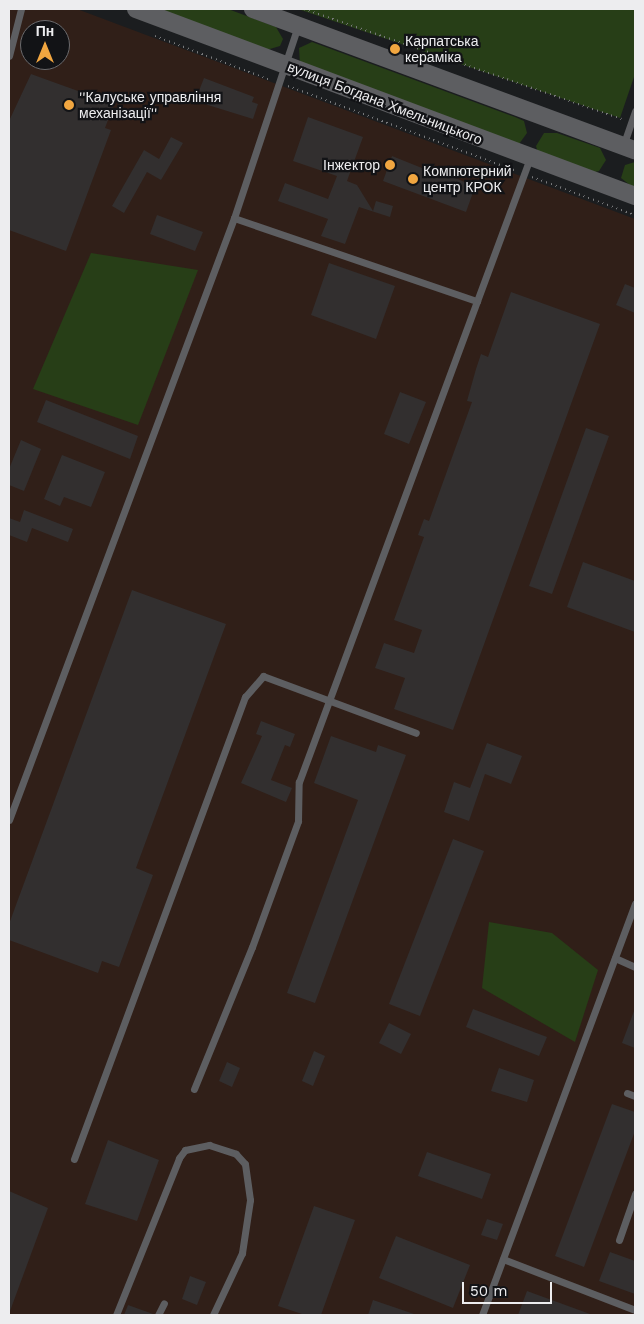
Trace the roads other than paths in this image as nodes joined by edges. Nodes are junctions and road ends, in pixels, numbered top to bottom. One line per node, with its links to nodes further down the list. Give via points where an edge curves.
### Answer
1 (21, 9): 5 (lane)
2 (136, 9): 7 (street, вулиця Богдана Хмельницького)
3 (256, 9): 4 (street)
4 (301, 17): 7 (lane); 9 (street)
5 (12, 32): 6 (lane)
6 (9, 56)
7 (285, 65): 10 (street, вулиця Богдана Хмельницького); 12 (lane)
8 (635, 111): 9 (lane)
9 (629, 148)
10 (530, 157): 11 (street, вулиця Богдана Хмельницького); 13 (lane)
11 (635, 196)
12 (234, 218): 13 (lane); 16 (lane)
13 (477, 301): 14 (lane)
14 (330, 700): 15 (lane); 20 (lane, via 299,782 298,821); 23 (lane, via 263,676 245,697)
15 (416, 732)
16 (9, 820)
17 (635, 903): 18 (lane)
18 (615, 958): 19 (lane); 26 (lane)
19 (635, 967)
20 (194, 1089)
21 (626, 1093): 22 (lane)
22 (635, 1096)
23 (74, 1159)
24 (635, 1194): 25 (lane)
25 (619, 1240)
26 (503, 1259): 28 (lane); 32 (lane)
27 (164, 1303): 30 (lane)
28 (635, 1310)
29 (116, 1315): 31 (lane, via 179,1158 185,1150 210,1145 236,1154 245,1164 250,1200 242,1253)
30 (158, 1315)
31 (213, 1315)
32 (482, 1315)

